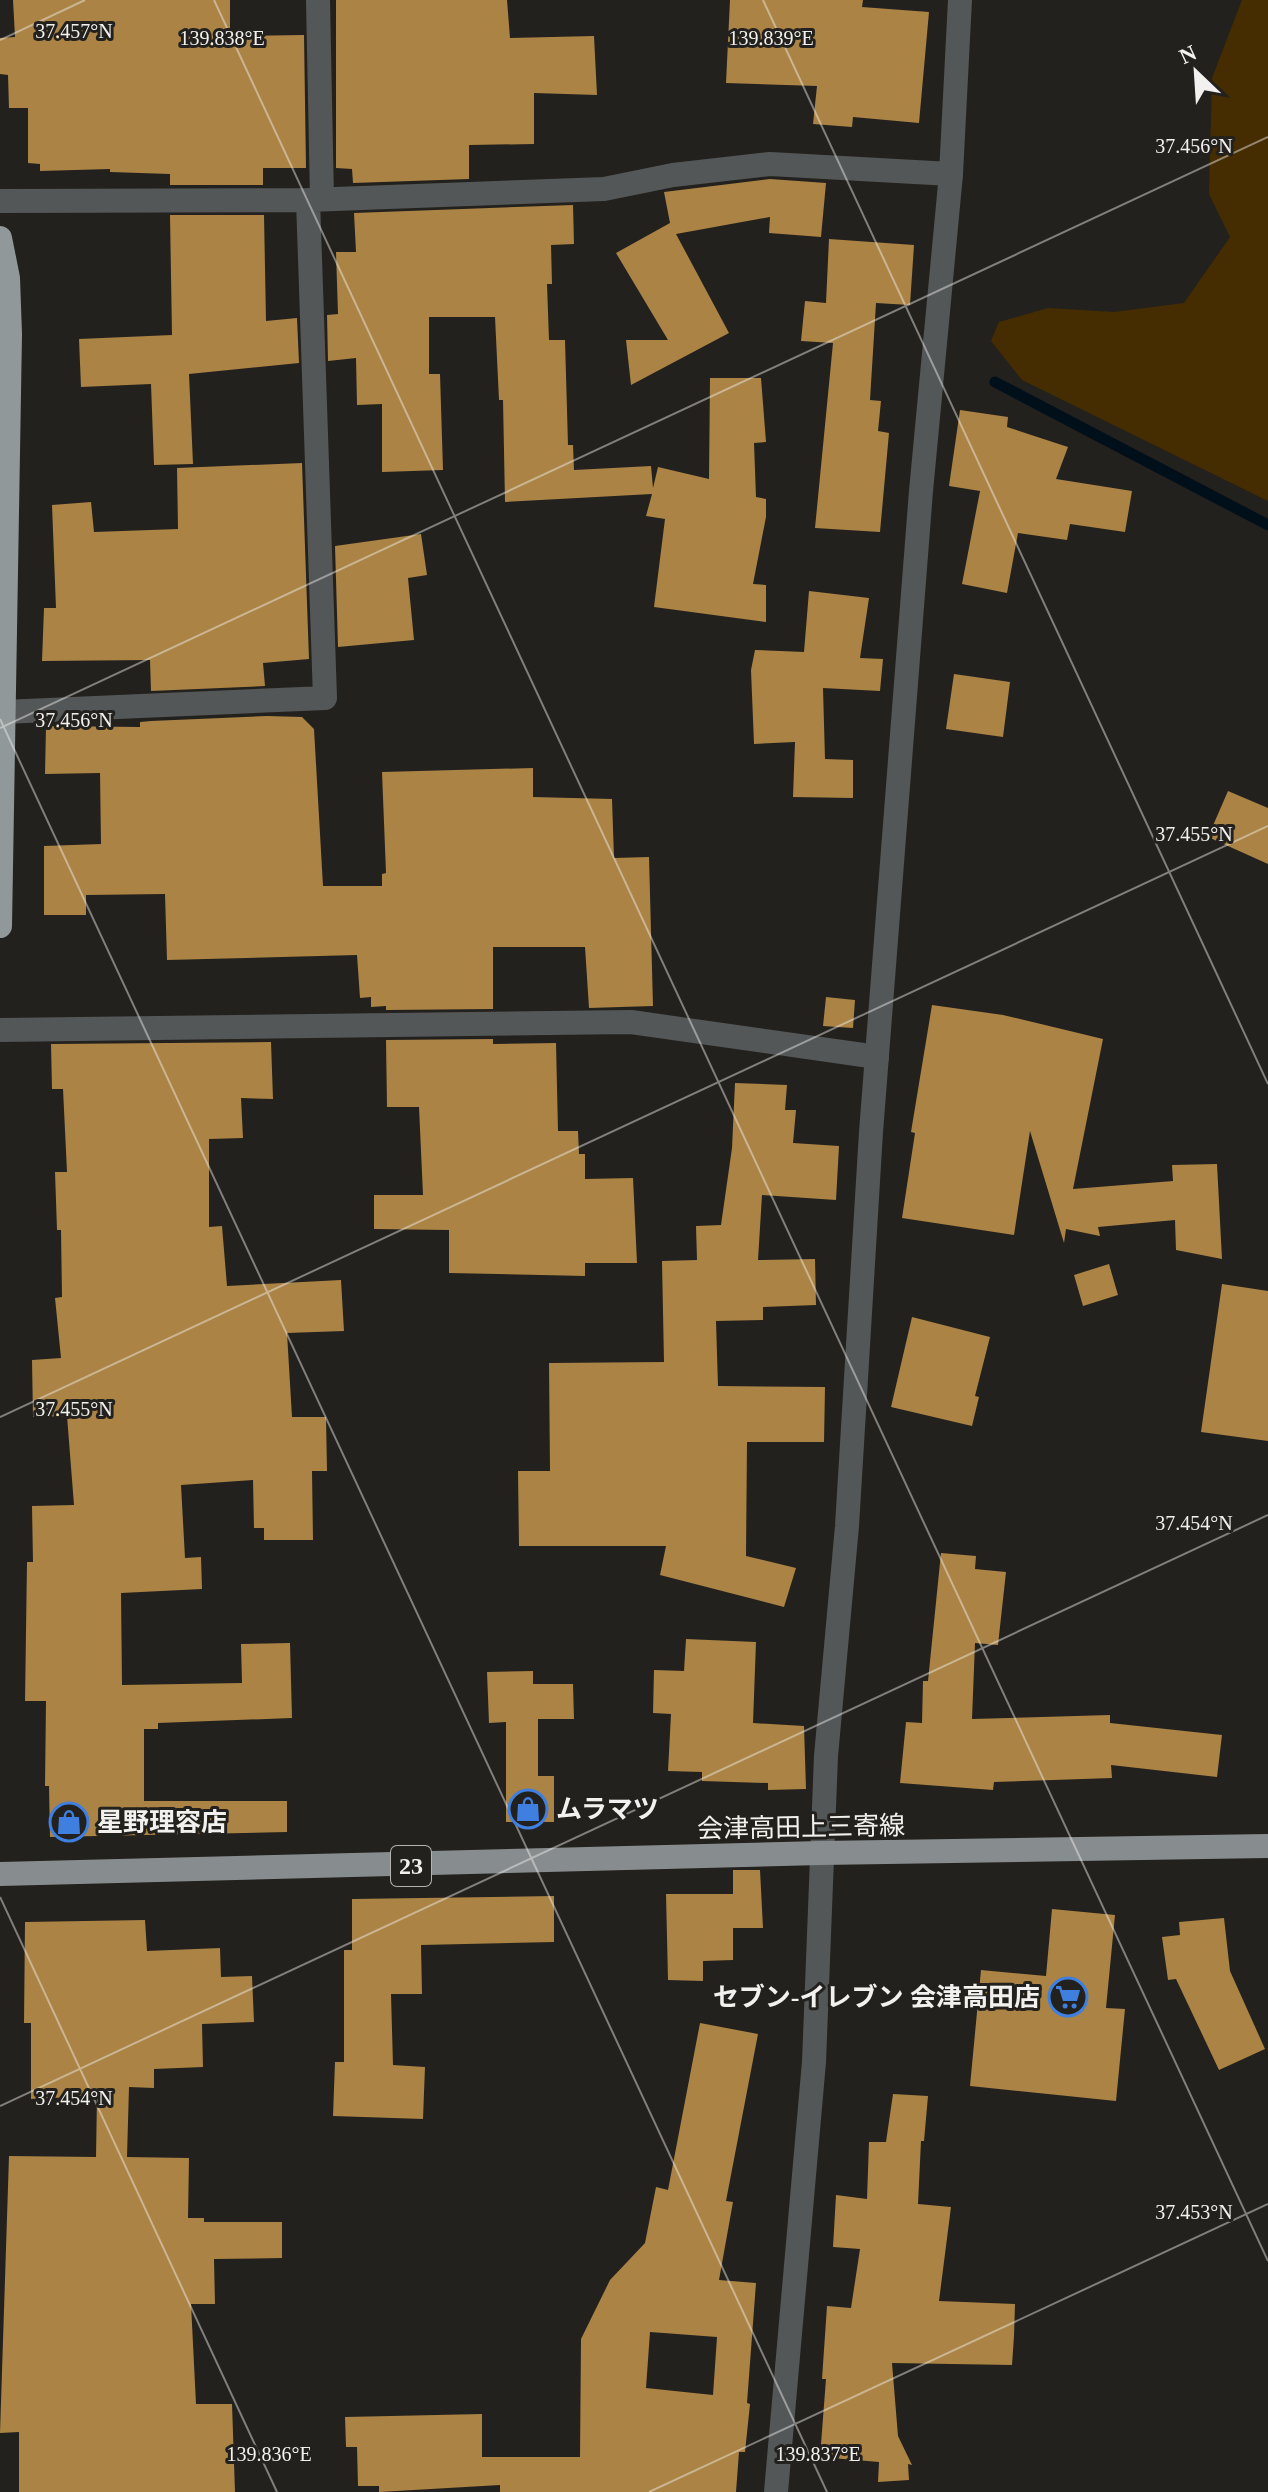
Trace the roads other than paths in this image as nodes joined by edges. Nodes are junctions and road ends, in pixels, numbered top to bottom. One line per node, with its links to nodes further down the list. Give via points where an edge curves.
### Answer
1 (318, 0): 4 (street)
2 (960, 0): 3 (street)
3 (951, 174): 4 (street, via 770,164 604,189); 10 (street)
4 (315, 199): 5 (street); 7 (street, via 325,698)
5 (0, 201)
6 (0, 238): 7 (highway, via 10,334)
7 (3, 712): 8 (highway)
8 (0, 926)
9 (0, 1030): 10 (street, via 631,1022)
10 (877, 1057): 12 (street)
11 (1268, 1846): 12 (main road, 会津高田上三寄線 / 23)
12 (821, 1853): 13 (main road, 会津高田上三寄線 / 23); 14 (street, via 814,2062)
13 (0, 1874)
14 (776, 2492)

